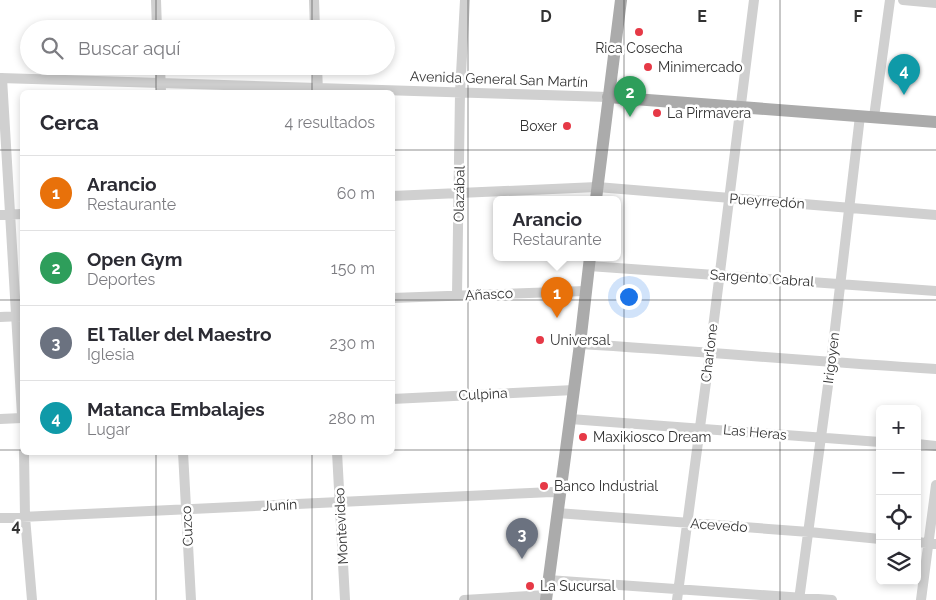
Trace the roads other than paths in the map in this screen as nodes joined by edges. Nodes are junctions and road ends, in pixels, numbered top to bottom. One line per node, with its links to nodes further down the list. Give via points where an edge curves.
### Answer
1 (156, 0): 9 (street)
2 (314, 0): 10 (street)
3 (465, 0): 18 (street, Olazábal)
4 (621, 0): 19 (main road)
5 (754, 0): 20 (street, Charlone)
6 (890, 0): 22 (street)
7 (903, 0): 8 (street)
8 (936, 3)
9 (157, 20)
10 (315, 20)
11 (160, 75): 14 (street)
12 (317, 75): 16 (street)
13 (1, 78): 14 (street, Avenida General San Martín); 29 (street)
14 (161, 88): 15 (street, Avenida General San Martín)
15 (266, 90)
16 (318, 90)
17 (395, 92): 18 (street, Avenida General San Martín)
18 (460, 93): 19 (street, Avenida General San Martín); 24 (street, Olazábal)
19 (608, 97): 20 (main road, Avenida General San Martín); 25 (main road)
20 (741, 106): 21 (main road, Avenida General San Martín); 27 (street, Charlone)
21 (860, 116): 22 (main road, Avenida General San Martín); 28 (street, Irigoyen)
22 (874, 117): 23 (main road, Avenida General San Martín)
23 (936, 122)
24 (459, 192): 25 (street, Pueyrredón); 26 (street, Pueyrredón); 37 (street, Olazábal)
25 (597, 193): 27 (street, Pueyrredón)
26 (395, 196)
27 (729, 199): 28 (street, Pueyrredón); 33 (street, Charlone)
28 (850, 208): 31 (street, Pueyrredón); 34 (street, Irigoyen)
29 (5, 214): 30 (street); 39 (street)
30 (20, 214)
31 (936, 215)
32 (589, 261): 33 (street, Sargento Cabral); 35 (main road)
33 (718, 275): 34 (street, Sargento Cabral); 43 (street, Charlone)
34 (840, 284): 36 (street, Sargento Cabral); 44 (street, Irigoyen)
35 (585, 290): 37 (street, Añasco); 41 (main road)
36 (936, 291)
37 (457, 295): 38 (street, Añasco)
38 (395, 298)
39 (19, 316): 40 (street); 42 (street)
40 (0, 317)
41 (580, 344): 43 (street); 46 (main road)
42 (20, 350)
43 (710, 352): 44 (street); 51 (street, Charlone)
44 (831, 363): 45 (street); 52 (street, Irigoyen)
45 (936, 369)
46 (574, 390): 47 (street, Culpina); 50 (main road)
47 (395, 399)
48 (20, 417): 49 (street)
49 (0, 419)
50 (570, 419): 51 (street, Las Heras); 60 (main road)
51 (699, 428): 52 (street, Las Heras); 66 (street, Charlone)
52 (821, 437): 53 (street, Las Heras); 67 (street, Irigoyen)
53 (876, 442)
54 (921, 444): 55 (street)
55 (936, 446)
56 (24, 455): 64 (street)
57 (183, 455): 62 (street, Cuzco)
58 (337, 455): 61 (street, Montevideo)
59 (936, 485): 69 (street)
60 (560, 494): 61 (street, Junín); 63 (main road)
61 (340, 502): 62 (street, Junín); 76 (street, Montevideo)
62 (186, 510): 64 (street, Junín); 75 (street, Cuzco)
63 (557, 513): 66 (street, Acevedo); 70 (main road)
64 (26, 517): 65 (street, Junín); 74 (street)
65 (0, 518)
66 (688, 523): 67 (street, Acevedo); 71 (street, Charlone)
67 (809, 532): 68 (street, Acevedo); 73 (street, Irigoyen)
68 (876, 539)
69 (927, 543): 80 (street)
70 (548, 580): 71 (street); 72 (main road)
71 (678, 589): 73 (street); 78 (street, Charlone)
72 (546, 598): 77 (street)
73 (800, 599): 79 (street)
74 (32, 600)
75 (191, 600)
76 (345, 600)
77 (464, 600)
78 (676, 600)
79 (832, 600)
80 (921, 600)

